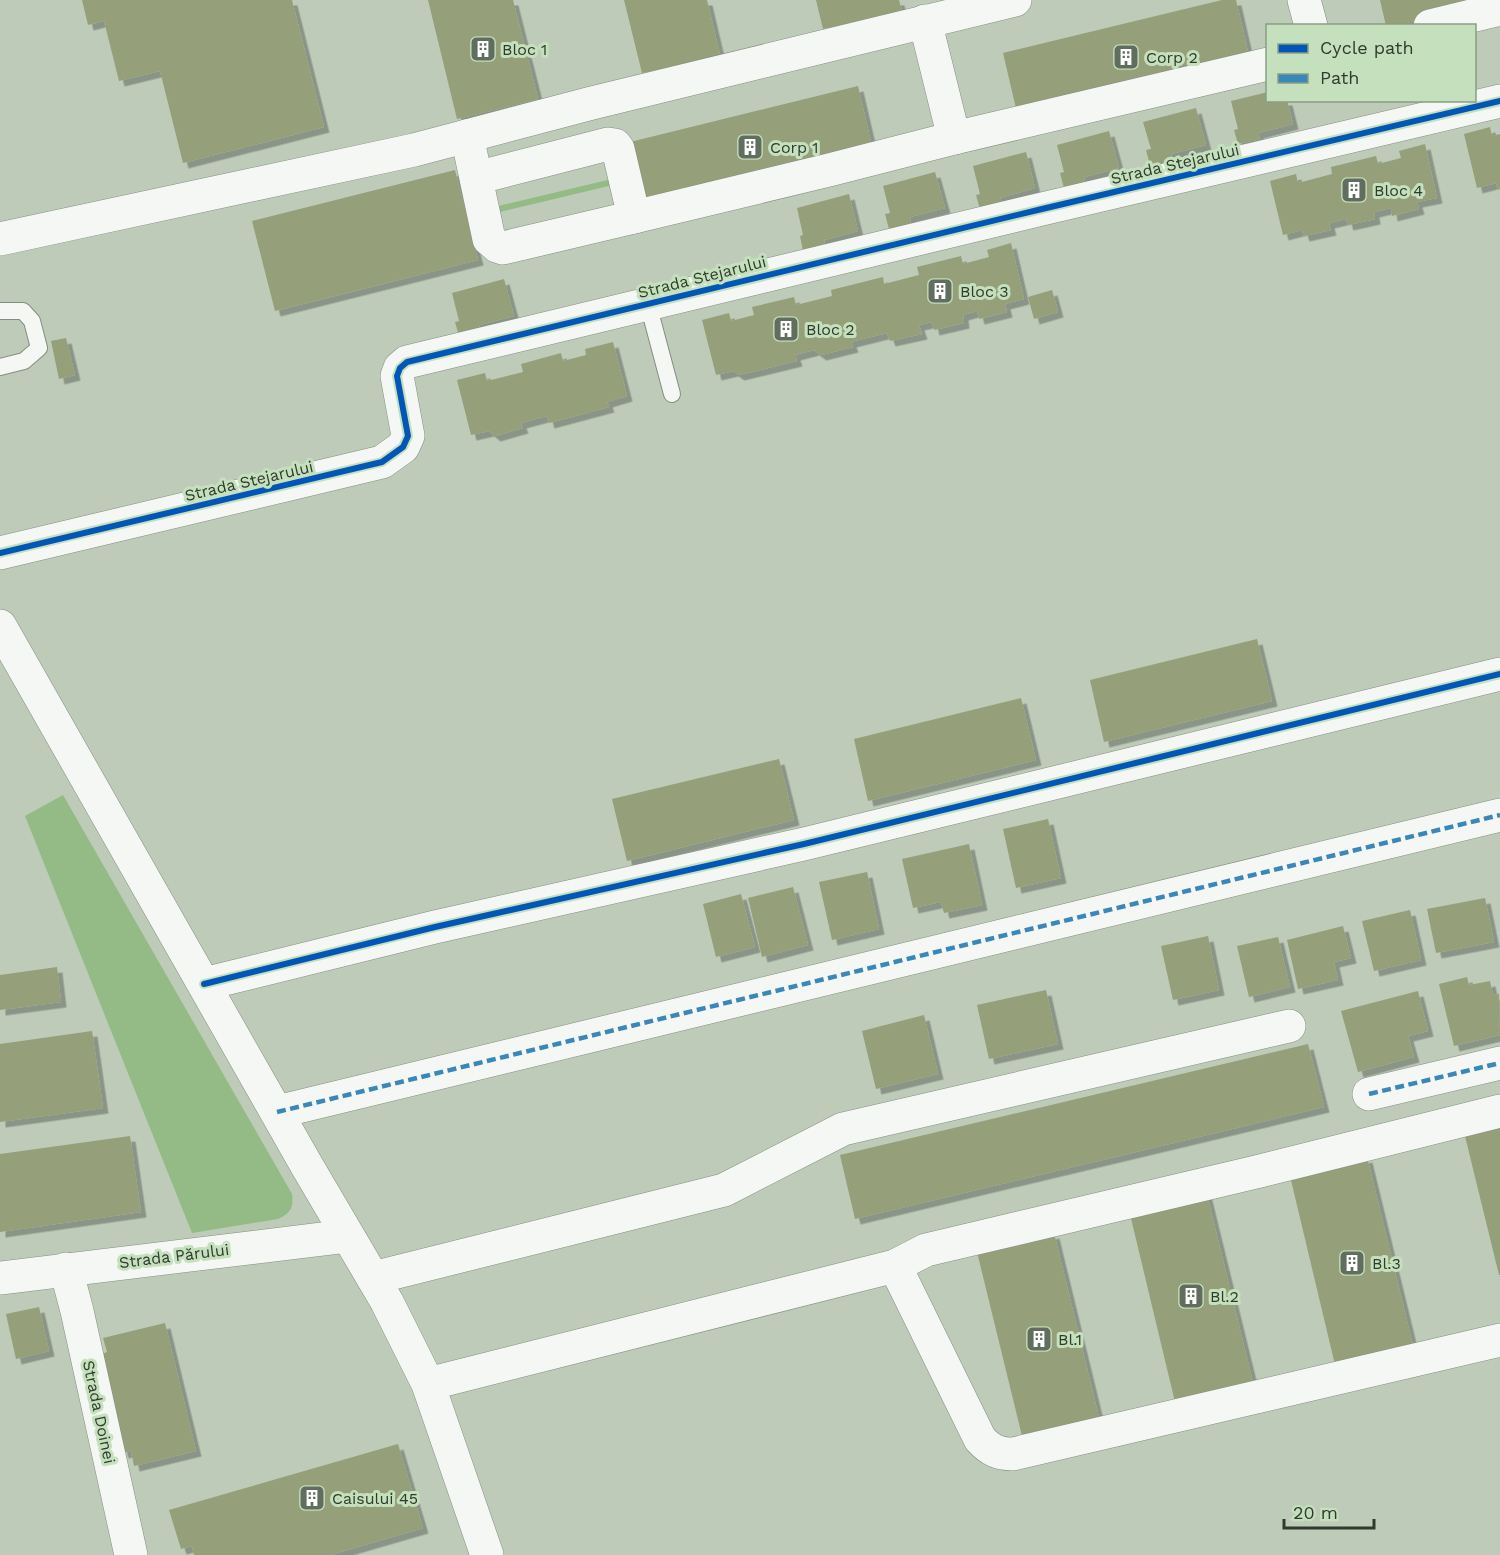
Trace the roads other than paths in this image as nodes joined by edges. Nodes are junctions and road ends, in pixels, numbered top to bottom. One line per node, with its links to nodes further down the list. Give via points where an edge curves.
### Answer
1 (1015, 0): 4 (street)
2 (1304, 0): 5 (street)
3 (1500, 9): 6 (street)
4 (925, 21): 9 (street); 10 (street)
5 (1310, 24)
6 (1438, 24)
7 (1266, 64): 10 (street)
8 (1500, 101): 14 (street, Strada Stejarului)
9 (467, 136): 11 (street); 13 (street)
10 (954, 138): 12 (street)
11 (476, 178): 12 (street, via 489,239 503,248); 12 (street, via 615,145)
12 (634, 217)
13 (0, 238)
14 (648, 304): 17 (lane); 18 (street, Strada Stejarului, via 407,362 397,376 408,436 402,447 382,462)
15 (0, 311): 16 (lane, via 23,311 32,321 39,348 24,361)
16 (0, 367)
17 (672, 394)
18 (0, 552)
19 (0, 626): 22 (street)
20 (1500, 674): 22 (street, via 804,844 435,927)
21 (1500, 815): 27 (street)
22 (204, 984): 27 (street)
23 (1289, 1026): 32 (street, via 843,1129 724,1190)
24 (1500, 1063): 25 (street)
25 (1369, 1094)
26 (1500, 1111): 29 (street, via 926,1250)
27 (277, 1112): 28 (street)
28 (347, 1236): 30 (street, Strada Părului); 32 (street)
29 (895, 1266): 33 (street, via 980,1439 999,1454 1160,1421); 34 (street)
30 (66, 1269): 31 (street, Strada Părului); 36 (street, Strada Doinei)
31 (0, 1278)
32 (373, 1278): 34 (street)
33 (1500, 1340)
34 (428, 1384): 35 (street)
35 (481, 1553)
36 (130, 1555)

